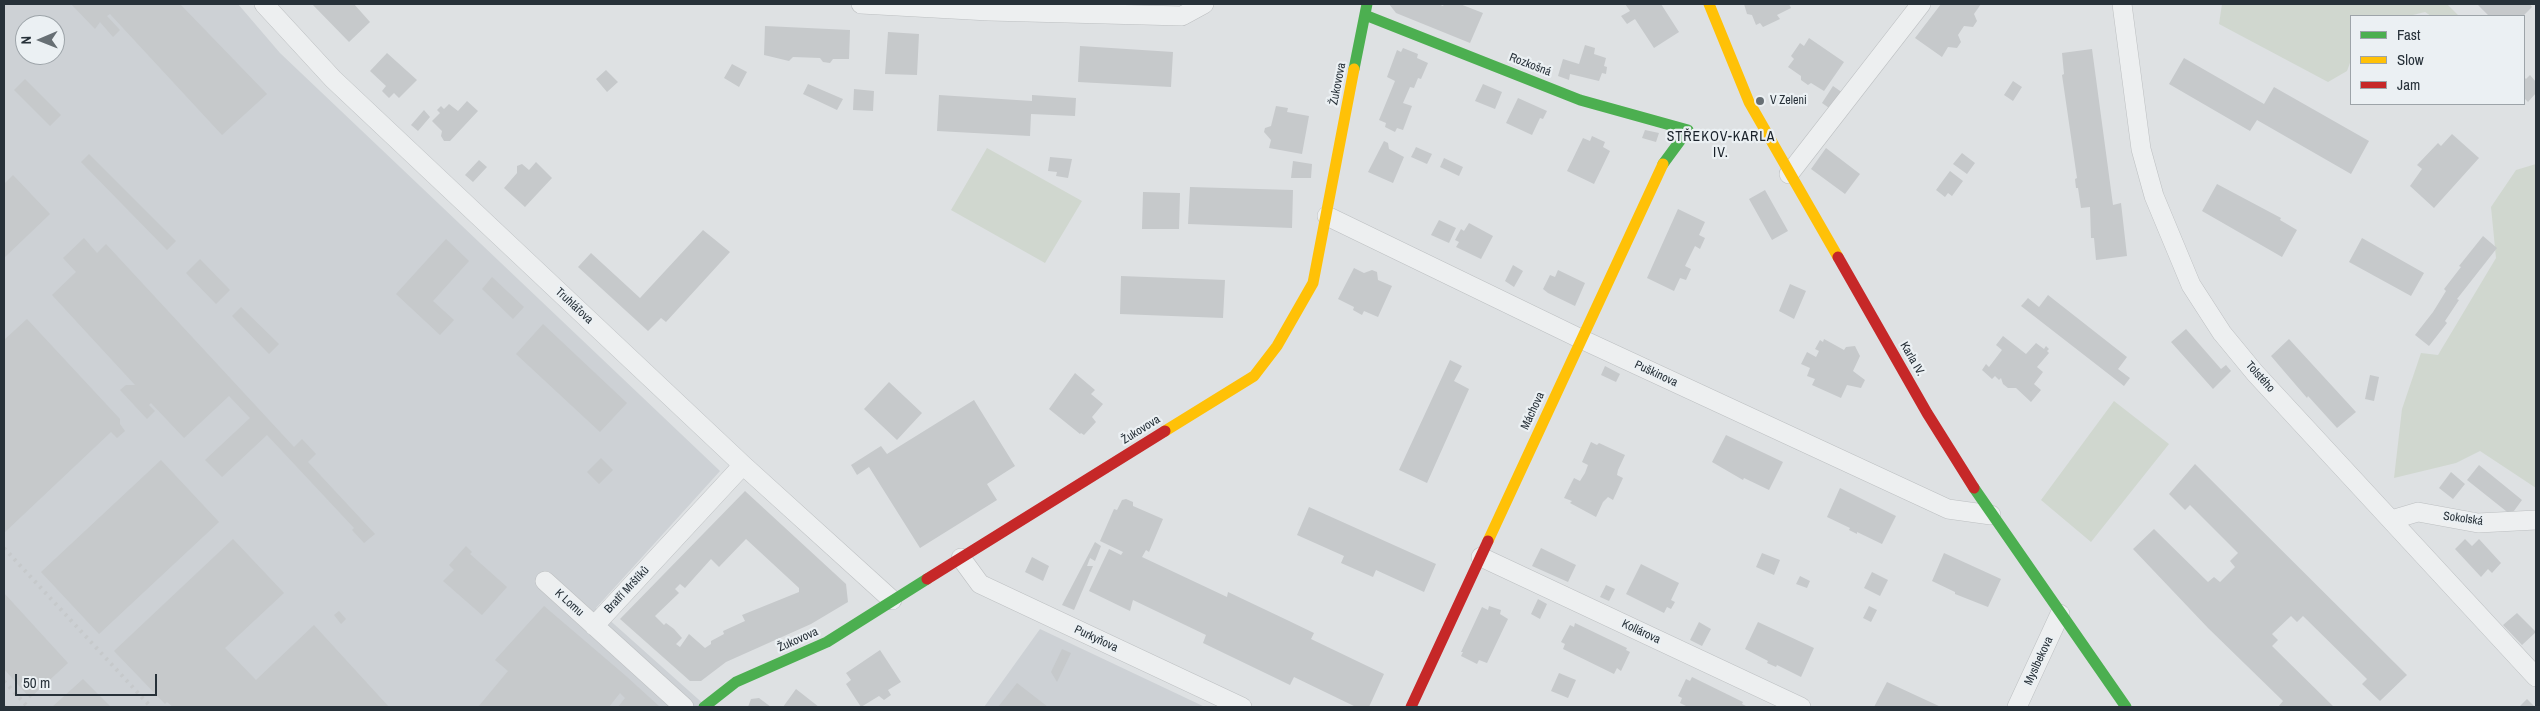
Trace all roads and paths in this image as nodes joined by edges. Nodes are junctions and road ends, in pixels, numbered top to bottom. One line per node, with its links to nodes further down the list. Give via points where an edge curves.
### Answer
1 (264, 4): 12 (street, Truhlářova, via 340,86)
2 (861, 4): 3 (street, via 1182,16)
3 (1204, 4)
4 (1709, 4): 9 (street, Karla IV., via 1749,102)
5 (1920, 4): 9 (street)
6 (2122, 4): 14 (street, Tolstého, via 2141,150 2154,196 2191,285 2222,332 2255,373)
7 (1366, 10): 8 (street, Rozkošná, via 1580,100); 10 (street, Žukovova)
8 (1688, 130): 11 (street, Máchova, via 1660,168)
9 (1789, 174): 13 (street, Karla IV., via 1927,412)
10 (1327, 216): 11 (street, Puškinova); 16 (street, Žukovova, via 1314,283 1277,346 1254,376)
11 (1581, 338): 13 (street, Puškinova, via 1948,509); 17 (street, Máchova)
12 (743, 464): 19 (street, Truhlářova); 21 (street, Bratří Mrštíků)
13 (1991, 515): 20 (street, Karla IV.)
14 (2391, 520): 15 (street, Sokolská, via 2418,512 2478,523); 22 (street, Tolstého)
15 (2536, 520)
16 (961, 558): 19 (street, Žukovova); 25 (street, Purkyňova, via 980,584)
17 (1481, 558): 26 (street, Máchova); 27 (street, Kollárova)
18 (545, 581): 21 (street, K Lomu)
19 (892, 600): 24 (street, Žukovova, via 827,642 736,682)
20 (2060, 614): 28 (street, Myslbekova); 29 (street, Karla IV.)
21 (594, 626): 23 (street)
22 (2536, 677)
23 (684, 707)
24 (704, 707)
25 (1242, 707)
26 (1411, 707)
27 (1801, 707)
28 (2017, 707)
29 (2126, 707)

